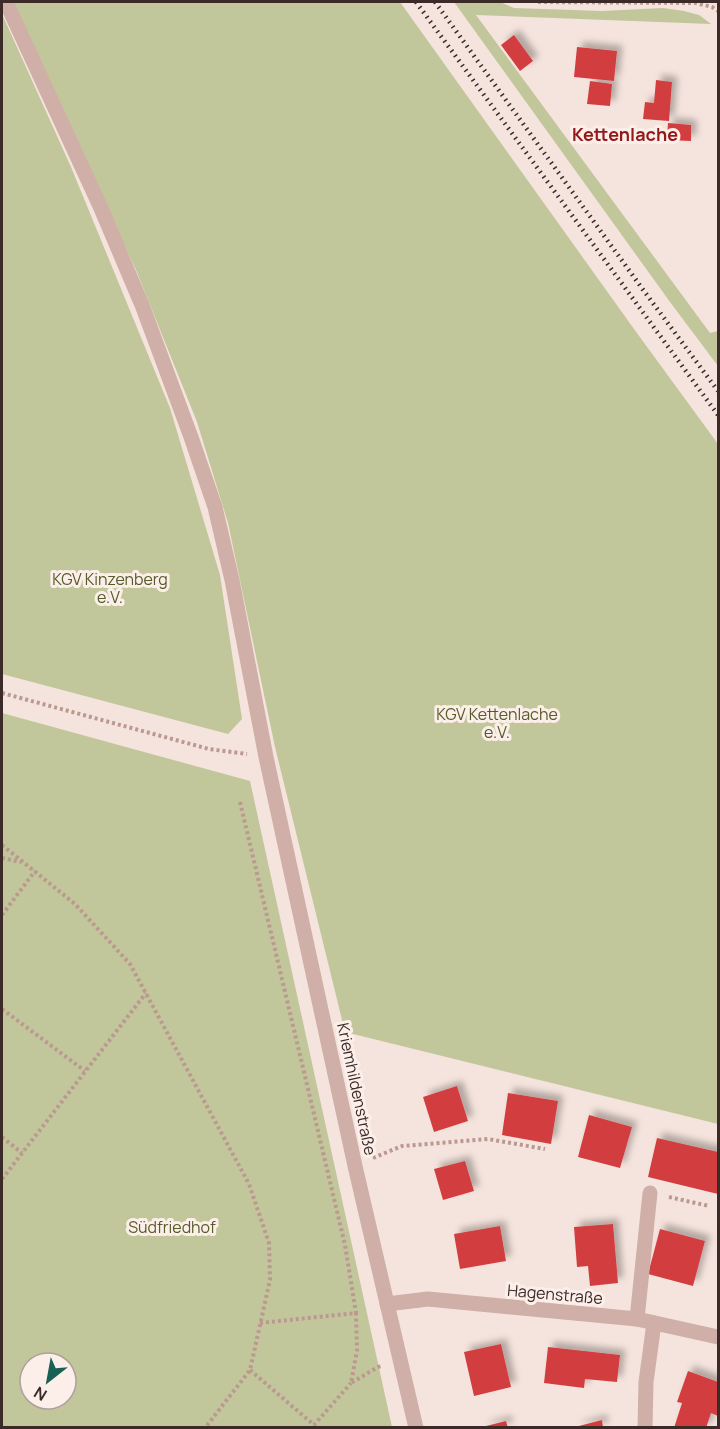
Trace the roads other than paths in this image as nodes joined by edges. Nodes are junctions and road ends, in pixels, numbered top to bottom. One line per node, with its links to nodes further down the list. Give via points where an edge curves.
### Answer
1 (6, 2): 3 (street, Kriemhildenstraße, via 142,305 215,507)
2 (651, 1193): 4 (street)
3 (387, 1304): 4 (street, Hagenstraße, via 428,1299); 7 (street, Kriemhildenstraße)
4 (637, 1319): 5 (street, Hagenstraße)
5 (654, 1323): 6 (street, Hagenstraße); 8 (street)
6 (718, 1337)
7 (416, 1428)
8 (645, 1428)

